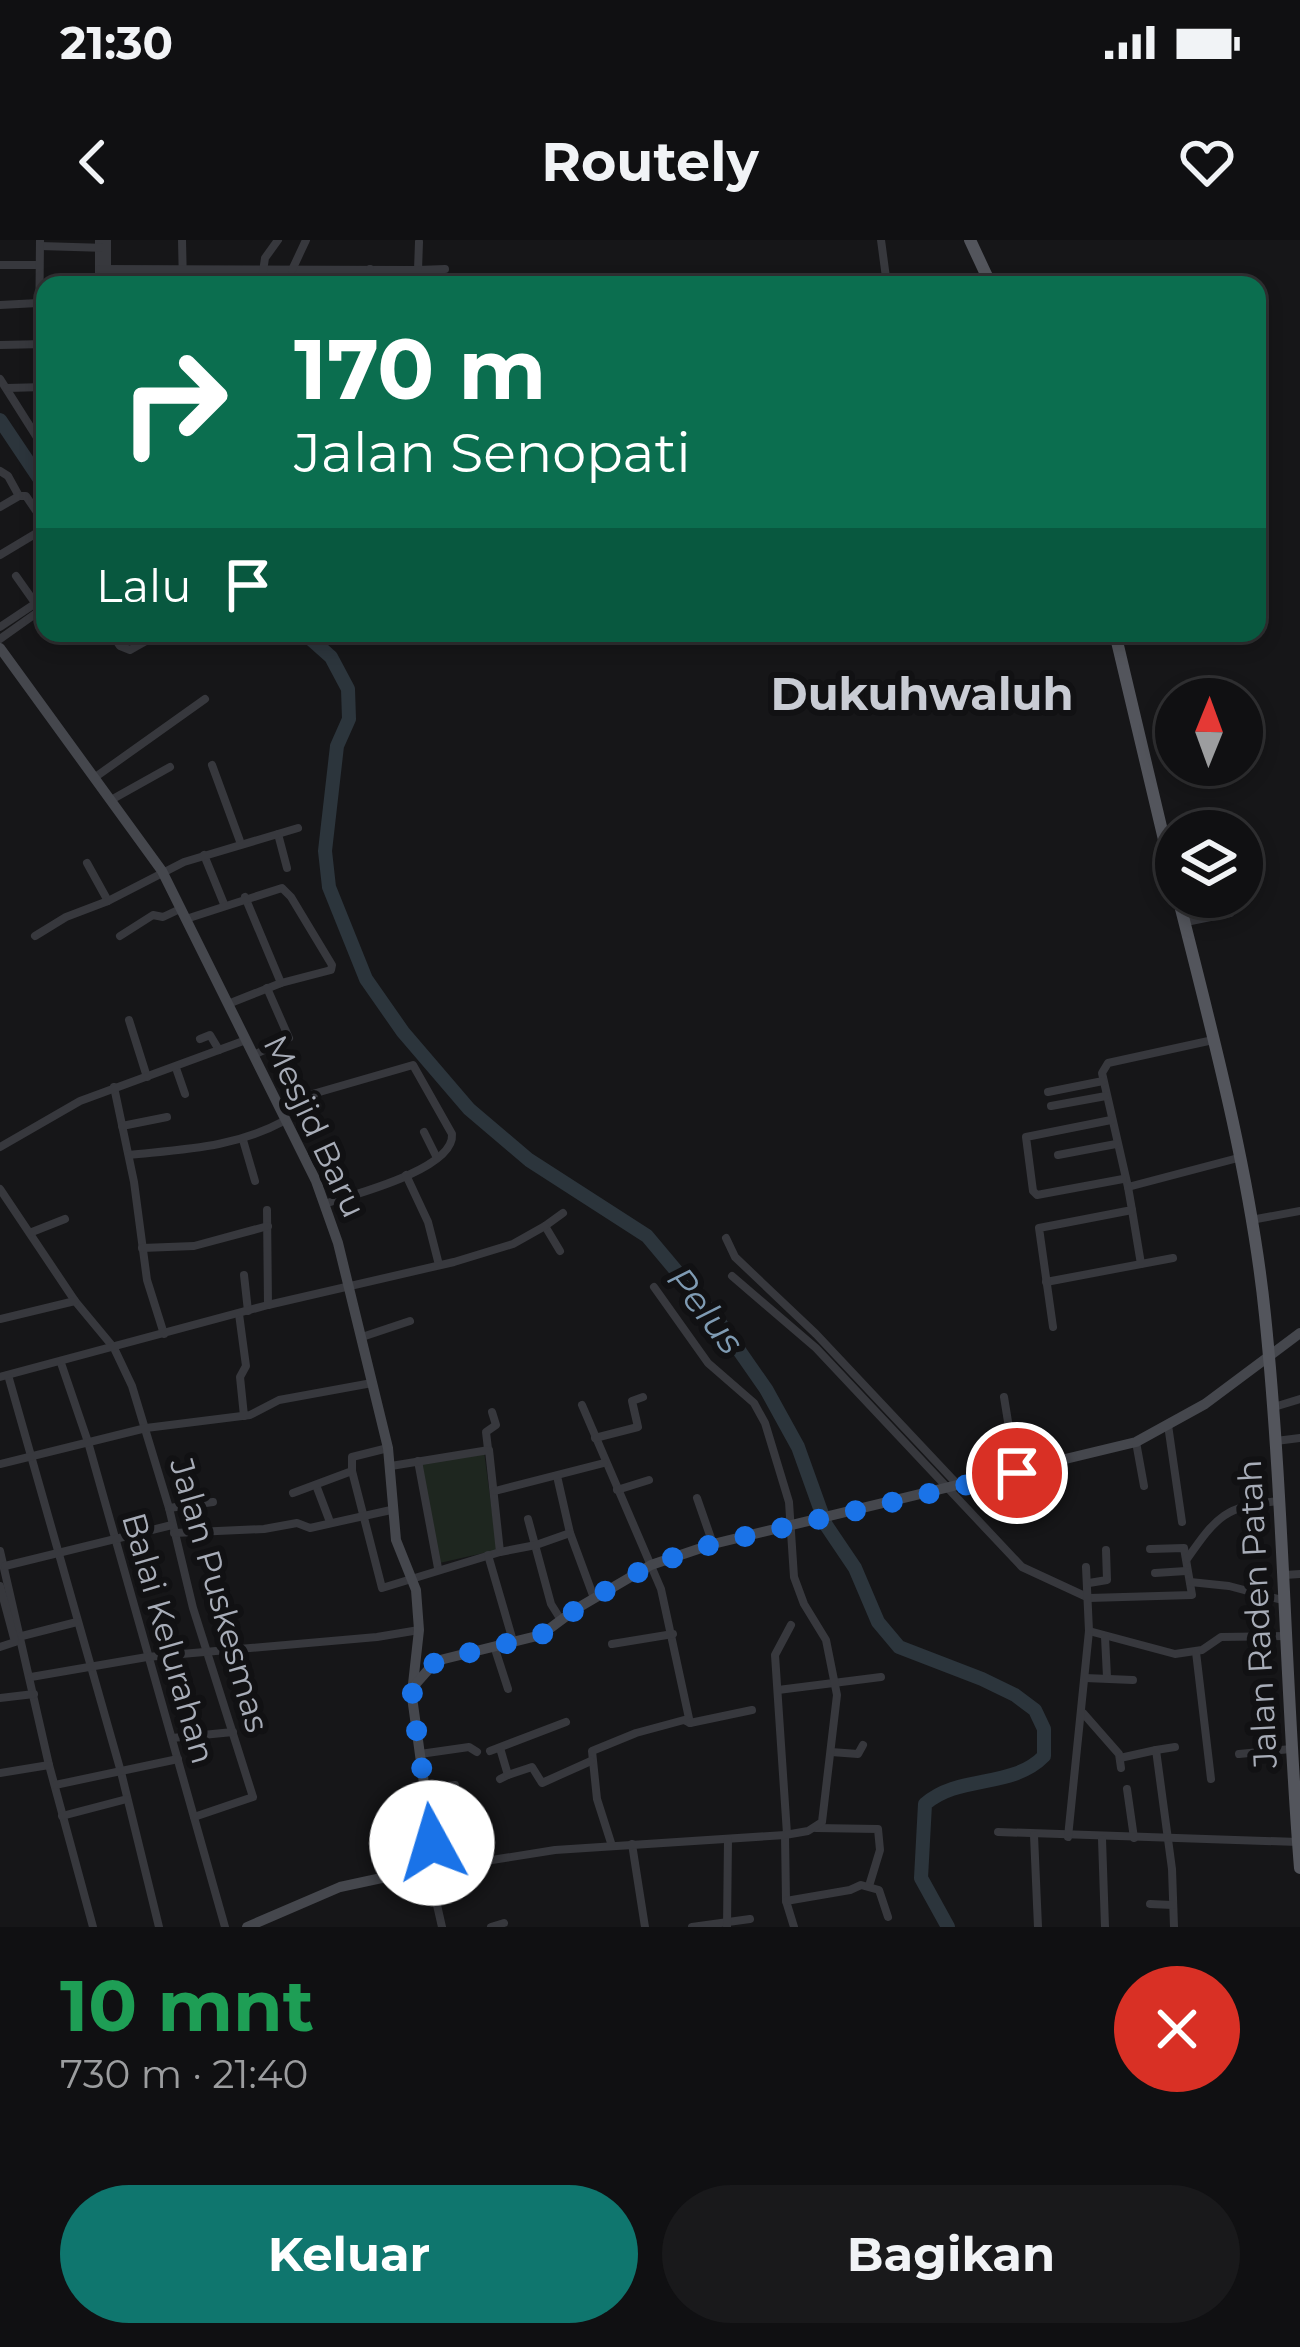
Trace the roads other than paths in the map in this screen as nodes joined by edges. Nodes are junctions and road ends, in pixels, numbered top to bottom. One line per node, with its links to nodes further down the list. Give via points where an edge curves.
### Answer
1 (182, 240): 11 (street)
2 (278, 240): 15 (street)
3 (306, 240): 16 (street)
4 (881, 240): 24 (street)
5 (970, 240): 25 (main road)
6 (419, 242): 17 (street)
7 (40, 243): 8 (street); 9 (street)
8 (103, 244): 12 (street)
9 (38, 265): 10 (street); 18 (street)
10 (0, 266)
11 (182, 267): 12 (street); 15 (street); 20 (street)
12 (103, 269): 19 (street)
13 (370, 269): 16 (street); 17 (street); 22 (street)
14 (445, 269): 17 (street)
15 (263, 270): 16 (street); 21 (street)
16 (287, 270)
17 (418, 270): 23 (street)
18 (38, 276)
19 (103, 276)
20 (182, 276)
21 (262, 276)
22 (370, 276)
23 (418, 276)
24 (886, 276)
25 (987, 276)
26 (36, 303): 27 (street)
27 (0, 305)
28 (36, 344): 29 (street)
29 (0, 345)
30 (0, 379): 32 (street)
31 (36, 387): 32 (street)
32 (7, 388): 33 (street)
33 (30, 429): 34 (street); 35 (street)
34 (36, 429)
35 (36, 437)
36 (0, 471): 37 (street)
37 (19, 496): 38 (street); 39 (street)
38 (0, 507)
39 (36, 512)
40 (36, 532): 41 (street)
41 (0, 554)
42 (16, 576): 43 (street)
43 (36, 600)
44 (36, 610): 46 (street)
45 (36, 612): 50 (street)
46 (0, 628)
47 (117, 642): 48 (street, via 130,650)
48 (144, 642)
49 (1117, 642): 56 (main road, Jalan Raden Patah)
50 (0, 644): 54 (main road, Mesjid Baru)
51 (205, 699): 54 (street)
52 (212, 765): 59 (street)
53 (170, 767): 55 (street)
54 (94, 778): 55 (main road, Mesjid Baru)
55 (109, 801): 63 (main road, Mesjid Baru)
56 (1157, 810)
57 (298, 828): 58 (street)
58 (278, 834): 59 (street); 62 (street)
59 (241, 844): 60 (street)
60 (204, 856): 63 (street); 66 (street)
61 (87, 863): 65 (street)
62 (287, 868)
63 (162, 872): 65 (street); 67 (main road, Mesjid Baru)
64 (245, 897): 66 (street); 73 (street); 73 (street, via 286,890 332,964)
65 (108, 902): 71 (street)
66 (224, 905): 67 (street)
67 (183, 914): 72 (street, via 153,915); 75 (main road, Mesjid Baru)
68 (1183, 918): 70 (main road, Jalan Raden Patah)
69 (1210, 918): 70 (street)
70 (1184, 923): 79 (main road, Jalan Raden Patah)
71 (35, 936)
72 (120, 936)
73 (281, 983): 74 (street)
74 (267, 988): 75 (street); 81 (street, via 289,1038)
75 (227, 1004): 78 (main road, Mesjid Baru)
76 (129, 1020): 83 (street)
77 (200, 1039): 80 (street, via 210,1035)
78 (246, 1040): 80 (street); 81 (main road, Mesjid Baru)
79 (1213, 1040): 84 (street, via 1112,1062 1102,1069); 102 (main road, Jalan Raden Patah)
80 (219, 1050): 82 (street)
81 (254, 1055): 89 (main road, Mesjid Baru)
82 (176, 1068): 83 (street); 87 (street)
83 (147, 1076): 85 (street)
84 (1103, 1081): 86 (street); 88 (street)
85 (114, 1087): 94 (street); 98 (street)
86 (1048, 1092)
87 (184, 1094)
88 (1106, 1096): 90 (street); 93 (street)
89 (278, 1104): 92 (main road, Mesjid Baru); 101 (street, via 412,1065 452,1134 452,1148)
90 (1051, 1106)
91 (166, 1117): 94 (street)
92 (286, 1120): 96 (street); 107 (main road, Mesjid Baru)
93 (1111, 1120): 97 (street); 105 (street, via 1026,1137 1033,1191)
94 (122, 1126): 100 (street)
95 (424, 1132): 101 (street)
96 (243, 1140): 100 (street); 104 (street)
97 (1116, 1144): 99 (street); 105 (street)
98 (0, 1147)
99 (1058, 1155)
100 (129, 1156): 118 (street)
101 (437, 1158): 103 (street)
102 (1238, 1158): 105 (street); 113 (main road, Jalan Raden Patah)
103 (406, 1175): 107 (street); 122 (street)
104 (255, 1181)
105 (1125, 1183): 109 (street)
106 (0, 1189): 116 (street, Jalan Puskesmas)
107 (324, 1204): 126 (main road, Mesjid Baru)
108 (267, 1210): 114 (street)
109 (1132, 1210): 121 (street); 125 (street, via 1039,1228)
110 (1300, 1211): 113 (street)
111 (563, 1213): 115 (street)
112 (65, 1219): 116 (street)
113 (1250, 1221): 138 (main road, Jalan Raden Patah)
114 (268, 1226): 118 (street, via 194,1246); 129 (street)
115 (545, 1226): 119 (street); 122 (street)
116 (32, 1232): 128 (street, Jalan Puskesmas)
117 (727, 1238): 169 (street, via 735,1257 816,1334)
118 (142, 1248): 135 (street)
119 (560, 1250)
120 (1173, 1258): 121 (street)
121 (1141, 1264): 125 (street)
122 (439, 1265): 126 (street)
123 (244, 1275): 130 (street)
124 (732, 1276): 169 (street, via 816,1348)
125 (1046, 1282): 133 (street)
126 (350, 1287): 129 (street); 136 (main road, Mesjid Baru)
127 (654, 1287): 182 (street, via 708,1363 759,1412 781,1472)
128 (75, 1300): 131 (street); 137 (street, Jalan Puskesmas)
129 (268, 1305): 130 (street)
130 (243, 1312): 135 (street); 148 (street)
131 (0, 1319)
132 (410, 1321): 136 (street)
133 (1053, 1327)
134 (1300, 1333): 138 (main road)
135 (164, 1334): 137 (street)
136 (360, 1338): 141 (main road, Mesjid Baru)
137 (114, 1348): 139 (street); 150 (street, Jalan Puskesmas)
138 (1269, 1358): 146 (main road, Jalan Raden Patah); 149 (main road)
139 (61, 1363): 140 (street); 153 (street, Balai Kelurahan)
140 (4, 1376): 158 (street)
141 (372, 1383): 148 (street, via 279,1400); 156 (main road, Mesjid Baru)
142 (643, 1396): 151 (street, via 632,1401 638,1427)
143 (1004, 1397): 164 (street)
144 (1300, 1399): 146 (street)
145 (582, 1405): 151 (street)
146 (1273, 1407): 155 (main road, Jalan Raden Patah)
147 (492, 1412): 157 (street)
148 (244, 1416): 150 (street)
149 (1168, 1425): 154 (main road); 181 (street)
150 (146, 1428): 153 (street); 176 (street, Jalan Puskesmas)
151 (595, 1438): 160 (street)
152 (1300, 1438): 155 (street)
153 (88, 1442): 158 (street); 185 (street, Balai Kelurahan)
154 (1136, 1442): 164 (main road); 168 (street)
155 (1275, 1442): 174 (main road, Jalan Raden Patah)
156 (388, 1448): 162 (main road, Mesjid Baru); 163 (street, via 352,1457)
157 (488, 1449): 159 (street); 171 (street)
158 (32, 1458): 161 (street); 192 (street)
159 (418, 1461): 162 (street); 197 (street)
160 (604, 1463): 165 (street); 170 (street)
161 (0, 1465)
162 (391, 1466): 177 (main road, Mesjid Baru)
163 (352, 1471): 167 (street); 178 (street)
164 (1017, 1473): 169 (main road)
165 (557, 1476): 171 (street); 184 (street)
166 (649, 1480): 170 (street)
167 (316, 1485): 172 (street); 180 (street)
168 (1144, 1486)
169 (953, 1488): 182 (main road); 203 (street, via 1022,1567)
170 (617, 1490): 194 (street)
171 (495, 1491): 191 (street)
172 (293, 1493)
173 (698, 1498): 186 (street)
174 (1279, 1501): 199 (main road, Jalan Raden Patah); 200 (street, via 1224,1513)
175 (213, 1502): 176 (street)
176 (169, 1508): 183 (street, Jalan Puskesmas)
177 (391, 1510): 178 (street); 201 (main road, Mesjid Baru)
178 (364, 1516): 180 (street); 201 (street, via 380,1587)
179 (528, 1519): 187 (street)
180 (330, 1522): 183 (street)
181 (1182, 1522)
182 (786, 1526): 186 (main road); 231 (street, via 797,1590 826,1640)
183 (173, 1529): 185 (street); 221 (street, Jalan Puskesmas)
184 (570, 1533): 187 (street); 204 (street)
185 (116, 1540): 192 (street); 223 (street, Balai Kelurahan)
186 (713, 1544): 194 (main road)
187 (536, 1545): 191 (street); 207 (street)
188 (1150, 1549): 200 (street, via 1184,1548)
189 (1106, 1550): 203 (street, via 1107,1580)
190 (0, 1551): 195 (street)
191 (500, 1552): 193 (street)
192 (60, 1553): 195 (street); 208 (street)
193 (488, 1555): 197 (street); 215 (street)
194 (651, 1565): 204 (main road); 212 (street)
195 (4, 1566): 213 (street)
196 (1086, 1567): 203 (street)
197 (438, 1568): 201 (street)
198 (1155, 1573): 200 (street)
199 (1293, 1575): 205 (main road, Jalan Raden Patah)
200 (1188, 1576): 203 (street, via 1192,1595); 205 (street)
201 (410, 1578): 210 (main road, Mesjid Baru)
202 (0, 1586): 206 (street)
203 (1089, 1589): 211 (street)
204 (594, 1598): 207 (main road)
205 (1286, 1601): 219 (main road, Jalan Raden Patah)
206 (3, 1604): 218 (street, via 15,1642)
207 (562, 1621): 215 (main road)
208 (77, 1622): 213 (street); 225 (street)
209 (790, 1624): 234 (street, via 775,1652)
210 (419, 1630): 220 (main road, Mesjid Baru); 221 (street)
211 (1089, 1631): 214 (street); 229 (street)
212 (673, 1634): 216 (street); 241 (street)
213 (22, 1636): 226 (street)
214 (1105, 1636): 222 (street, via 1159,1652); 228 (street)
215 (513, 1643): 217 (main road)
216 (612, 1644)
217 (494, 1646): 224 (main road); 233 (street)
218 (0, 1647)
219 (1292, 1648): 222 (street, via 1221,1637); 239 (main road, Jalan Raden Patah)
220 (417, 1649): 224 (main road); 232 (main road, Mesjid Baru)
221 (207, 1652): 223 (street); 242 (street, Jalan Puskesmas)
222 (1196, 1652): 257 (street)
223 (147, 1658): 225 (street); 243 (street, Balai Kelurahan)
224 (436, 1661): 232 (main road)
225 (90, 1667): 226 (street); 255 (street)
226 (31, 1677): 235 (street)
227 (881, 1677): 231 (street)
228 (1107, 1677): 229 (street); 230 (street)
229 (1084, 1678): 238 (street)
230 (1133, 1680)
231 (836, 1684): 234 (street); 249 (street)
232 (413, 1687): 250 (main road, Mesjid Baru)
233 (508, 1689)
234 (778, 1690): 269 (street)
235 (34, 1694): 236 (street); 254 (street)
236 (0, 1698)
237 (752, 1710): 241 (street)
238 (1083, 1713): 246 (street, via 1121,1763); 271 (street)
239 (1294, 1720): 247 (main road, Jalan Raden Patah)
240 (566, 1722): 253 (street, via 495,1749 504,1777 532,1767 542,1783)
241 (690, 1723): 253 (street, via 636,1732 593,1750)
242 (233, 1732): 243 (street); 266 (street, Jalan Puskesmas, via 253,1800)
243 (172, 1738): 252 (street, Balai Kelurahan)
244 (863, 1745): 249 (street, via 860,1754)
245 (1174, 1747): 246 (street)
246 (1156, 1750): 275 (street)
247 (1291, 1750): 251 (street); 260 (main road, Jalan Raden Patah)
248 (477, 1752): 250 (street)
249 (831, 1752): 267 (street, via 824,1817)
250 (420, 1754): 261 (main road, Mesjid Baru)
251 (1239, 1754)
252 (178, 1759): 255 (street); 266 (street, Balai Kelurahan)
253 (592, 1760): 278 (street)
254 (50, 1765): 256 (street); 258 (street)
255 (121, 1772): 258 (street); 263 (street)
256 (0, 1773)
257 (1211, 1779)
258 (55, 1785): 265 (street)
259 (455, 1785): 261 (street)
260 (1298, 1785): 264 (main road, Jalan Raden Patah)
261 (427, 1789): 280 (main road, Mesjid Baru, via 432,1843)
262 (1127, 1789): 274 (street)
263 (127, 1799): 265 (street); 290 (street)
264 (1298, 1810): 276 (main road, Jalan Raden Patah)
265 (62, 1816): 289 (street)
266 (194, 1817): 291 (street, Balai Kelurahan)
267 (814, 1828): 269 (street); 281 (street, via 878,1829)
268 (998, 1832): 270 (street)
269 (783, 1835): 272 (street); 282 (street)
270 (1034, 1835): 271 (street); 298 (street)
271 (1068, 1837): 273 (street)
272 (734, 1838): 277 (street); 288 (street)
273 (1102, 1838): 274 (street); 299 (street)
274 (1134, 1838): 275 (street)
275 (1166, 1838): 276 (street); 284 (street)
276 (1298, 1842): 279 (main road, Jalan Raden Patah)
277 (632, 1844): 278 (street); 295 (street)
278 (612, 1846): 280 (street)
279 (1300, 1868)
280 (424, 1869): 292 (main road, via 340,1887); 293 (street)
281 (869, 1886): 282 (street); 285 (street, via 882,1895)
282 (786, 1901): 297 (street)
283 (1150, 1904): 284 (street)
284 (1173, 1905): 300 (street)
285 (888, 1917)
286 (750, 1919): 288 (street)
287 (505, 1923): 294 (street)
288 (727, 1924): 296 (street)
289 (94, 1927)
290 (159, 1927)
291 (224, 1927)
292 (247, 1927)
293 (442, 1927)
294 (491, 1927)
295 (645, 1927)
296 (692, 1927)
297 (794, 1927)
298 (1038, 1927)
299 (1105, 1927)
300 (1174, 1927)

